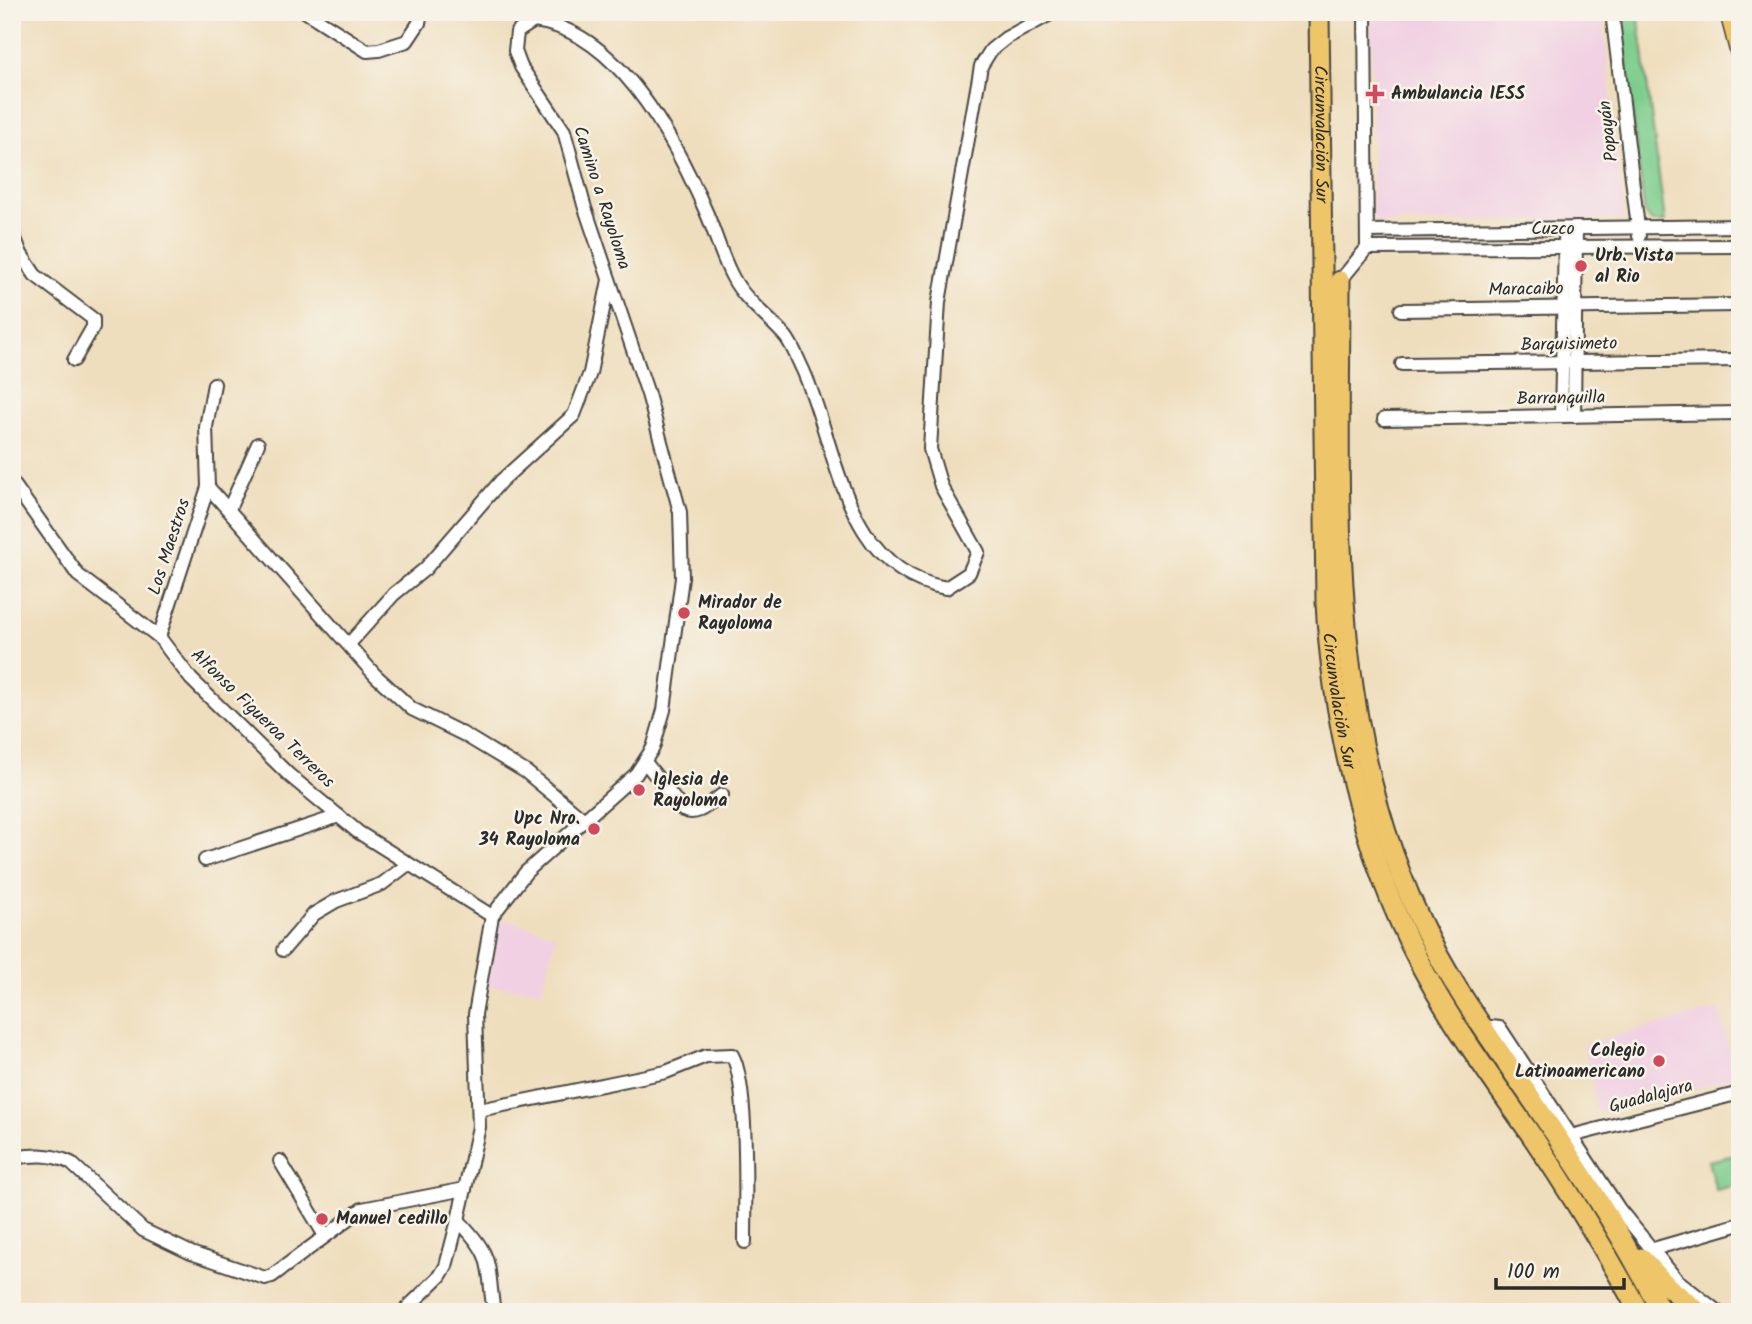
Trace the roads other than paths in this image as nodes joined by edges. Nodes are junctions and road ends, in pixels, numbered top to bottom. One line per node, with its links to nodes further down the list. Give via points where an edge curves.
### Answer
1 (306, 12): 2 (street, via 367,51 407,41)
2 (422, 12)
3 (1055, 12): 8 (street, Camino a Rayoloma, via 991,50 981,66 973,106 939,302 930,449 942,486 978,552 969,573 946,588 895,567 874,549 857,521 822,416 787,339 734,279 683,163 635,87 585,38)
4 (1319, 12): 61 (highway, Circunvalación Sur, via 1326,603 1332,684 1344,750 1389,892 1433,987 1566,1190)
5 (1364, 12): 14 (street)
6 (1612, 12): 11 (street, Popayán)
7 (1728, 12): 9 (main road)
8 (537, 17): 19 (street, Camino a Rayoloma, via 517,32 515,51 564,131)
9 (1740, 58)
10 (1740, 226): 11 (street, Cuzco)
11 (1638, 228): 12 (street, Cuzco); 15 (street, Popayán)
12 (1570, 229): 14 (street, Cuzco); 17 (street)
13 (12, 231): 24 (street, via 35,275 92,317 94,324)
14 (1367, 231): 18 (street)
15 (1640, 246): 16 (street, Cuzco); 17 (street, Cuzco)
16 (1740, 246)
17 (1570, 247): 18 (street, Cuzco); 22 (street)
18 (1367, 248): 20 (street)
19 (609, 280): 37 (street, via 590,373 574,415 501,481 425,569 394,594); 38 (street, Camino a Rayoloma, via 648,394 680,512 682,579 659,732)
20 (1340, 281): 46 (highway, Circunvalación Sur, via 1343,575 1356,720 1376,804 1411,900 1451,979)
21 (1736, 305): 22 (street, Maracaibo)
22 (1569, 307): 23 (street, Maracaibo); 26 (street)
23 (1401, 310)
24 (74, 360)
25 (1737, 360): 26 (street, Barquisimeto)
26 (1568, 362): 27 (street, Barquisimeto); 30 (street)
27 (1402, 364)
28 (214, 384): 34 (street, Los Maestros, via 206,427)
29 (1738, 413): 30 (street, Barranquilla)
30 (1567, 416): 31 (street, Barranquilla)
31 (1384, 419)
32 (258, 444): 35 (street)
33 (12, 482): 36 (street, Alfonso Figueroa Terreros, via 78,575)
34 (208, 487): 35 (street); 36 (street, Los Maestros)
35 (229, 509): 37 (street)
36 (159, 637): 40 (street, Alfonso Figueroa Terreros, via 191,679 289,775)
37 (349, 643): 41 (street, via 412,709 526,772)
38 (645, 762): 39 (street, via 683,810 697,812); 41 (street, Camino a Rayoloma)
39 (722, 795)
40 (339, 816): 42 (street); 43 (street, Alfonso Figueroa Terreros)
41 (583, 819): 44 (street, Camino a Rayoloma, via 526,872)
42 (205, 860)
43 (407, 865): 44 (street, Alfonso Figueroa Terreros); 45 (street, via 382,884 314,914)
44 (492, 916): 48 (street, Camino a Rayoloma, via 475,1014)
45 (283, 950)
46 (1482, 1026): 49 (street, via 1500,1028); 54 (highway, Circunvalación Sur)
47 (1740, 1093): 49 (street, Guadalajara)
48 (479, 1110): 52 (street, Camino a Rayoloma); 57 (street, via 666,1072 705,1056 732,1055 745,1157)
49 (1571, 1136): 54 (street)
50 (12, 1158): 56 (street, via 57,1156 71,1163 143,1230 191,1253 265,1278)
51 (280, 1161): 56 (street)
52 (465, 1188): 53 (street, Camino a Rayoloma); 56 (street, via 362,1209)
53 (458, 1220): 59 (street, Camino a Rayoloma, via 440,1276); 60 (street, via 479,1242 489,1264)
54 (1614, 1220): 58 (street); 62 (highway, Circunvalación Sur); 63 (highway, via 1667,1286)
55 (1740, 1224): 58 (street)
56 (325, 1236)
57 (745, 1242)
58 (1650, 1250): 64 (street, via 1677,1280)
59 (402, 1312)
60 (494, 1312)
61 (1639, 1312)
62 (1661, 1312)
63 (1699, 1312)
64 (1718, 1312)

